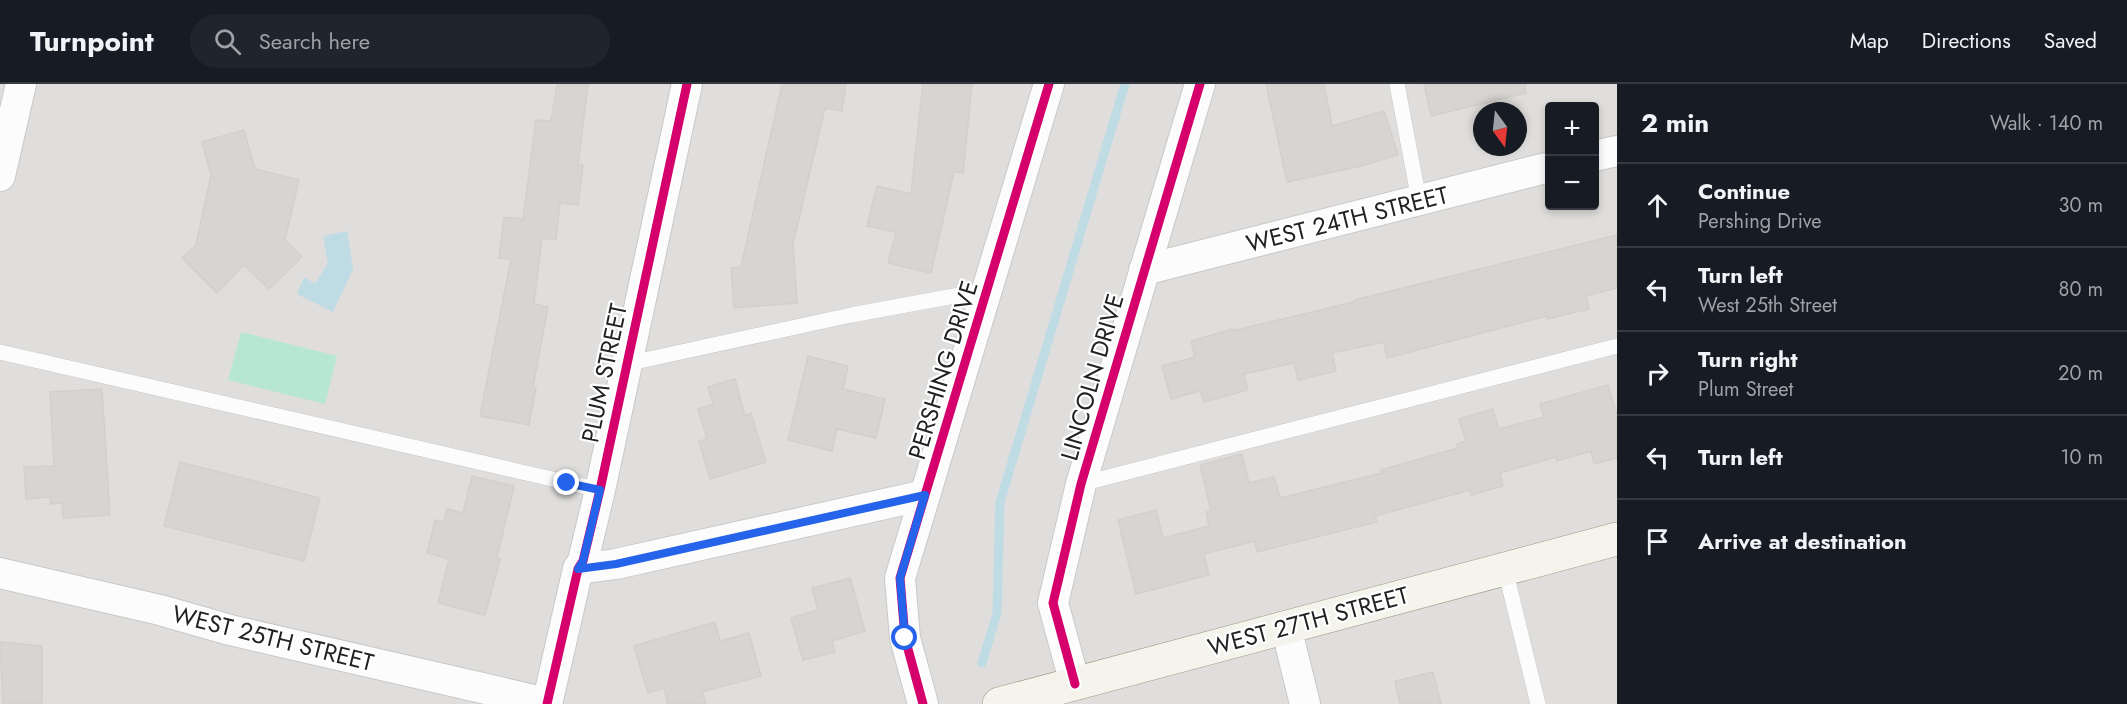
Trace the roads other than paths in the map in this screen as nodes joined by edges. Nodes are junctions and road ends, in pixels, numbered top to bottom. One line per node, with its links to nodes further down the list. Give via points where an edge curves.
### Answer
1 (21, 84): 6 (street)
2 (687, 84): 16 (street, PLUM STREET)
3 (1048, 84): 13 (street, PERSHING DRIVE)
4 (1200, 84): 12 (street, LINCOLN DRIVE)
5 (1397, 84): 11 (lane)
6 (6, 119): 10 (street)
7 (1617, 150): 8 (street)
8 (1599, 155)
9 (1545, 168): 11 (street, WEST 24TH STREET)
10 (0, 176)
11 (1419, 200): 12 (street, WEST 24TH STREET)
12 (1144, 270): 17 (street, LINCOLN DRIVE)
13 (987, 290): 16 (lane); 19 (street, PERSHING DRIVE)
14 (1617, 346): 17 (lane)
15 (0, 352): 18 (lane)
16 (626, 364): 18 (street, PLUM STREET)
17 (1081, 484): 25 (street, LINCOLN DRIVE, via 1053,603)
18 (600, 490): 21 (street, PLUM STREET)
19 (925, 495): 21 (street, via 616,564); 27 (street, PERSHING DRIVE, via 900,578 905,638)
20 (1617, 539): 22 (main road, WEST 27TH STREET)
21 (578, 569): 26 (street, PLUM STREET)
22 (1505, 569): 24 (main road, WEST 27TH STREET); 30 (lane)
23 (0, 573): 26 (street, WEST 25TH STREET)
24 (1286, 627): 25 (main road, WEST 27TH STREET); 29 (street)
25 (1075, 684): 28 (main road, WEST 27TH STREET)
26 (547, 704)
27 (923, 704)
28 (999, 704)
29 (1305, 704)
30 (1538, 704)

